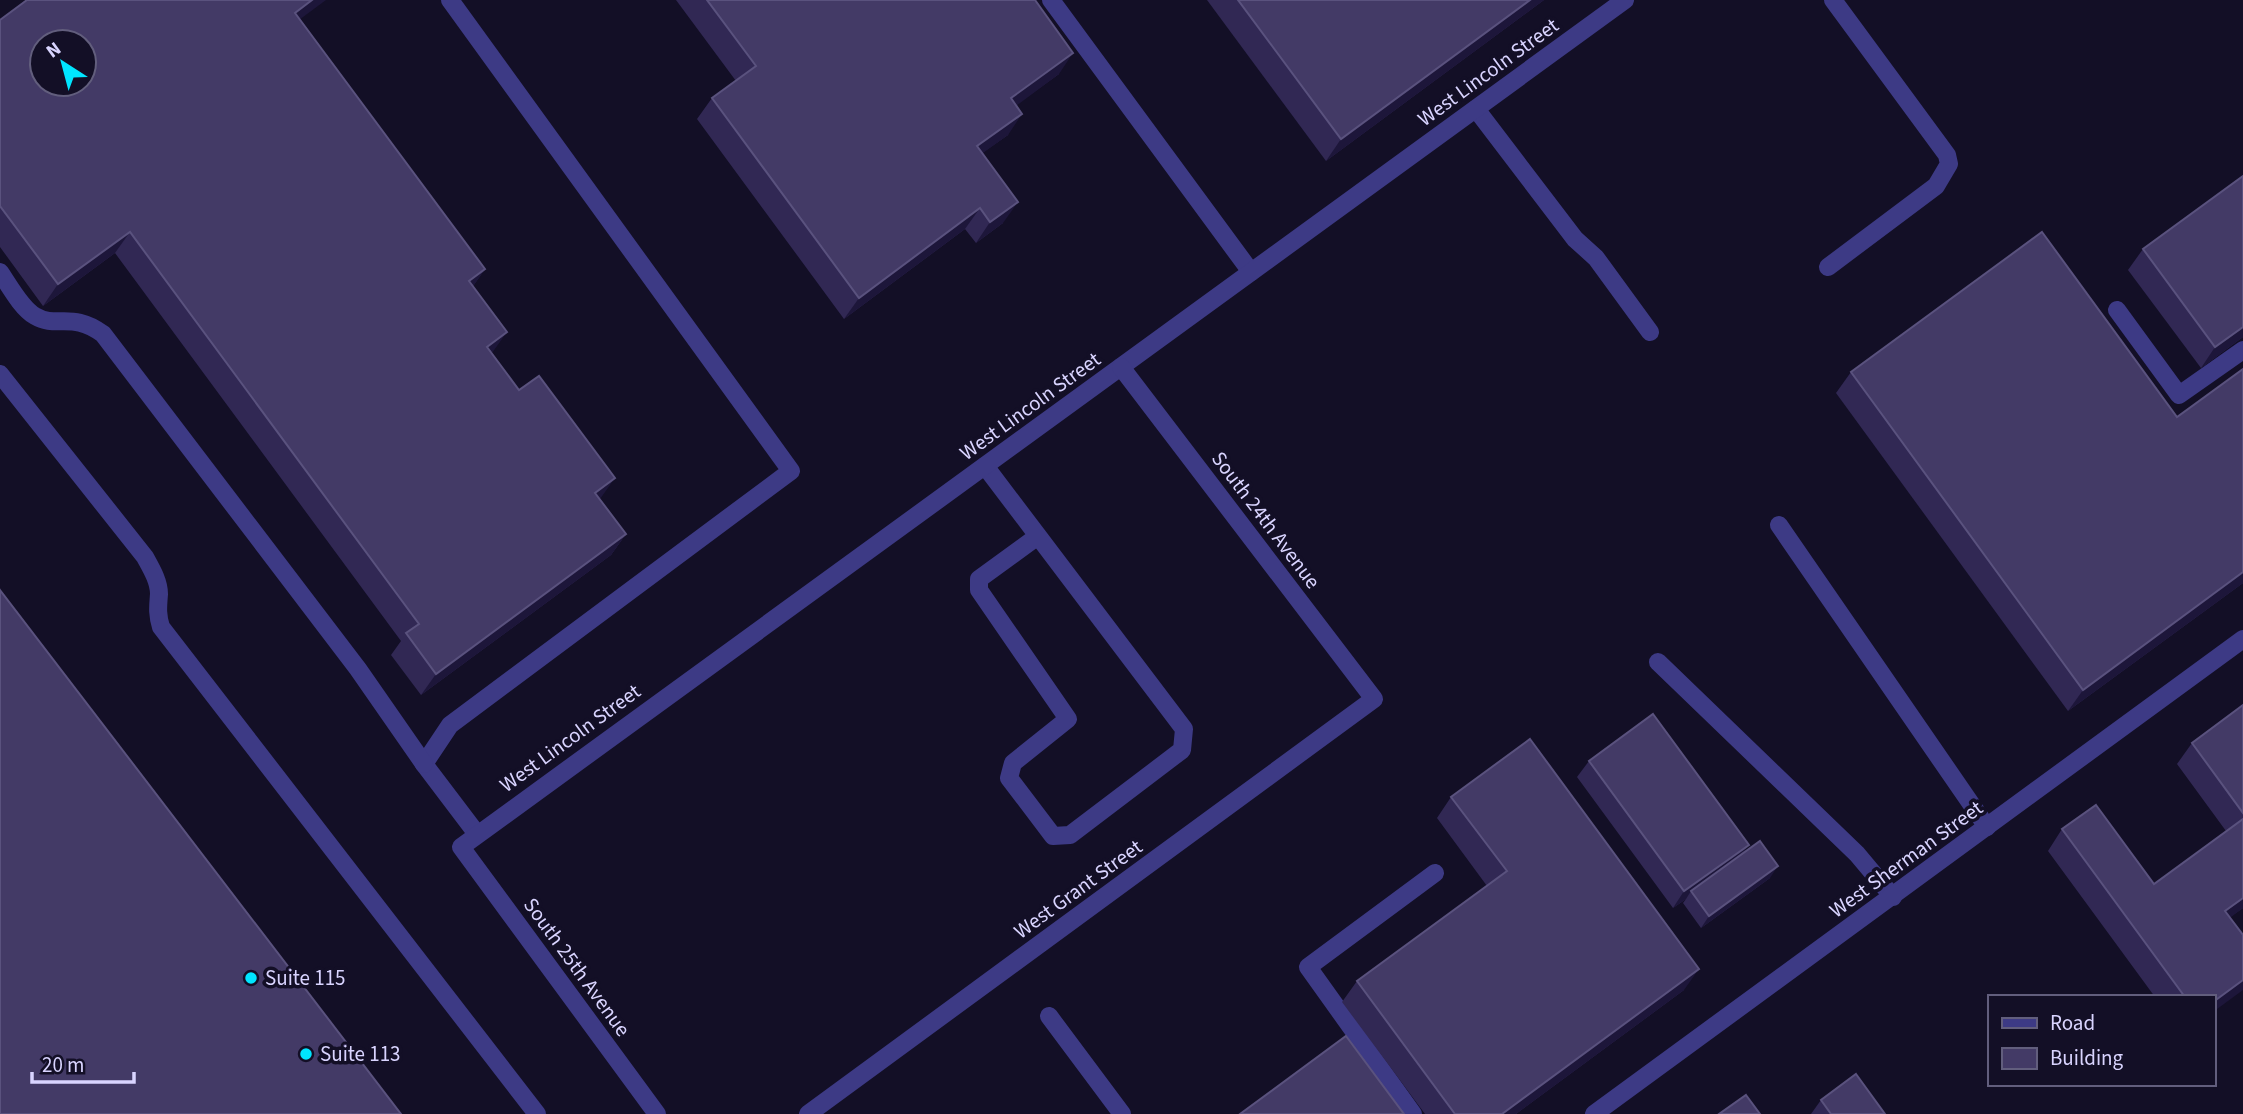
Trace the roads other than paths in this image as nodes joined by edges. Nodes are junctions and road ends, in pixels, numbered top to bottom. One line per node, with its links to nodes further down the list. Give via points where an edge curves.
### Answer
1 (450, 0): 20 (street, via 791,471 470,708 450,725)
2 (1051, 0): 8 (street)
3 (1625, 0): 5 (street, West Lincoln Street)
4 (1833, 0): 6 (street, via 1947,155 1948,164 1936,186)
5 (1476, 109): 8 (street, West Lincoln Street); 10 (street)
6 (1828, 267)
7 (0, 272): 20 (street, via 34,316 88,323 103,334 358,669)
8 (1251, 272): 12 (street, West Lincoln Street)
9 (2117, 310): 11 (street, via 2179,395)
10 (1650, 332)
11 (2243, 350)
12 (1121, 367): 14 (street, West Lincoln Street); 19 (street, South 24th Avenue)
13 (0, 374): 27 (street, via 145,557 157,585 161,627)
14 (985, 466): 16 (street); 22 (street, West Lincoln Street)
15 (1779, 526): 21 (street)
16 (1038, 536): 16 (street, via 1184,729 1182,750 1070,835 1053,836 1009,778 1013,763 1068,719 979,590 979,579)
17 (2243, 639): 21 (street, West Sherman Street)
18 (1658, 662): 25 (street, via 1857,855)
19 (1374, 699): 29 (street, West Grant Street)
20 (424, 764): 22 (street)
21 (1987, 827): 25 (street, West Sherman Street)
22 (477, 834): 23 (street, West Lincoln Street)
23 (461, 847): 28 (street, South 25th Avenue)
24 (1435, 873): 31 (street, via 1308,967)
25 (1893, 897): 32 (street, West Sherman Street)
26 (1049, 1016): 30 (street)
27 (537, 1114)
28 (656, 1114)
29 (808, 1114)
30 (1122, 1114)
31 (1413, 1114)
32 (1594, 1114)

